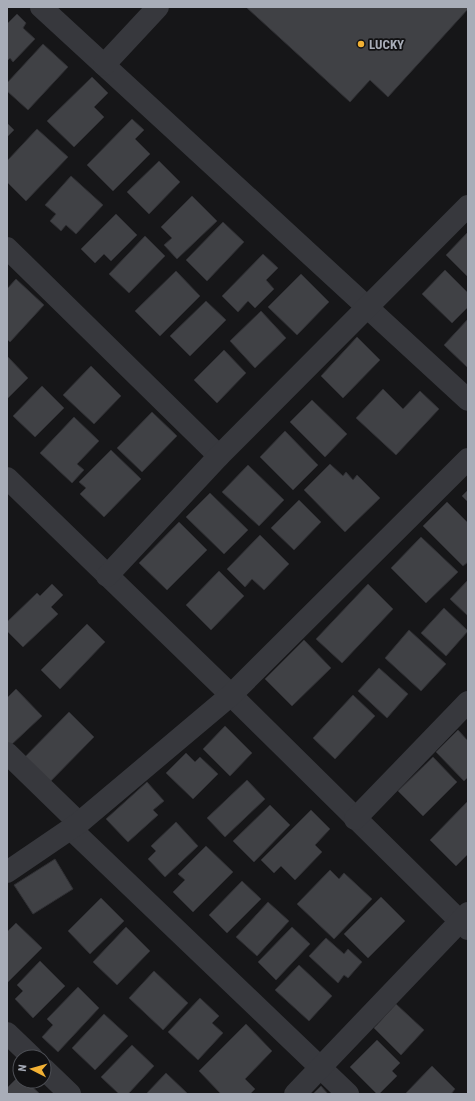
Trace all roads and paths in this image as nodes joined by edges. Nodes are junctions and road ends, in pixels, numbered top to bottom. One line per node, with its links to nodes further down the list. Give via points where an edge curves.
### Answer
1 (41, 7): 3 (street)
2 (158, 7): 3 (street)
3 (104, 65): 6 (street)
4 (468, 206): 6 (street)
5 (7, 248): 8 (street)
6 (367, 308): 7 (street); 8 (street)
7 (468, 400)
8 (219, 456): 11 (street)
9 (468, 459): 12 (street)
10 (7, 478): 11 (street)
11 (107, 576): 12 (street)
12 (231, 695): 15 (street); 16 (street)
13 (468, 702): 15 (street)
14 (7, 753): 16 (street)
15 (355, 819): 18 (street)
16 (75, 826): 17 (street); 21 (street)
17 (7, 872)
18 (465, 921): 21 (street)
19 (7, 1033): 20 (street)
20 (24, 1049)
21 (321, 1068): 24 (street); 25 (street)
22 (52, 1077): 23 (street)
23 (70, 1094)
24 (295, 1094)
25 (348, 1094)

